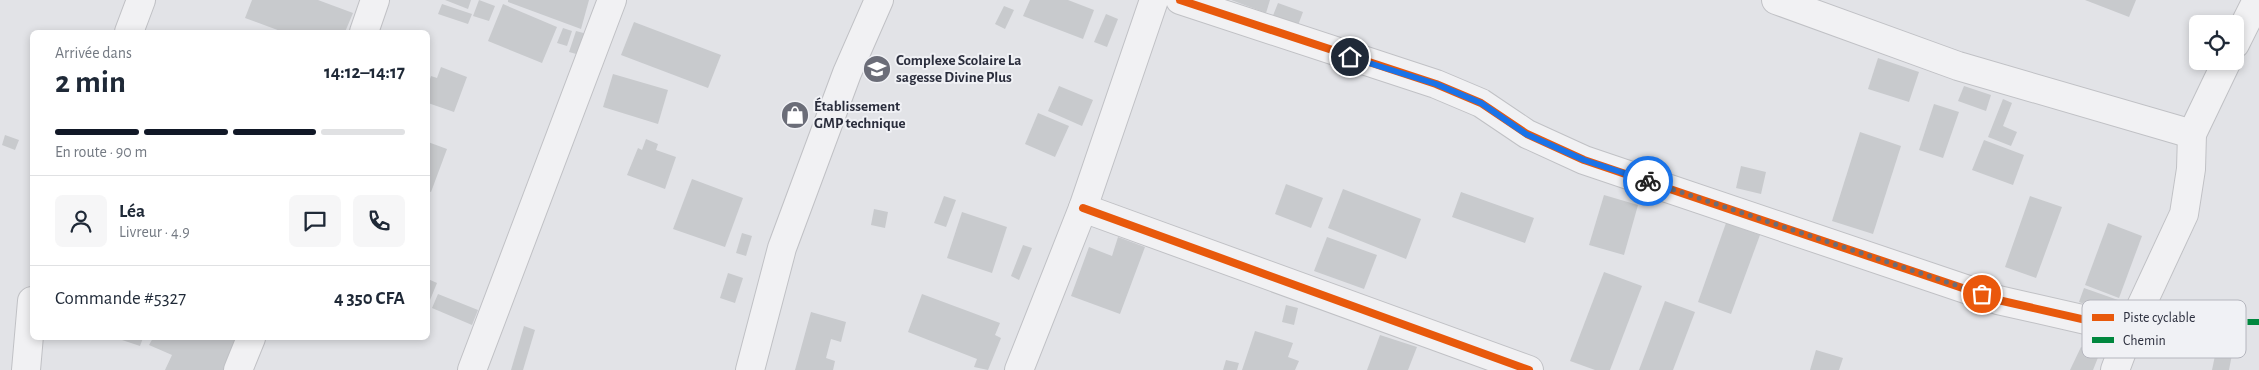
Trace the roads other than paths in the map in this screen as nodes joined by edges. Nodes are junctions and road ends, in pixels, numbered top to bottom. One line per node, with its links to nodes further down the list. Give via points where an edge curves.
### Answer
1 (141, 0): 10 (street)
2 (375, 0): 11 (street)
3 (612, 0): 22 (street)
4 (880, 0): 23 (street, via 847,73 782,248)
5 (1154, 0): 14 (street)
6 (1180, 0): 16 (street, via 1436,84 1481,103 1526,134 1584,160 1998,300)
7 (1776, 0): 13 (street, via 1958,66)
8 (2257, 0): 9 (street)
9 (2244, 26)
10 (130, 30)
11 (365, 30)
12 (2223, 70): 13 (street)
13 (2192, 134): 15 (street, via 2184,214)
14 (1082, 208): 24 (street); 25 (street)
15 (2144, 300)
16 (2082, 319)
17 (30, 324): 20 (street)
18 (250, 340): 21 (street)
19 (2120, 358): 26 (street)
20 (26, 370)
21 (238, 370)
22 (472, 370)
23 (750, 370)
24 (1019, 370)
25 (1529, 370)
26 (2115, 370)

